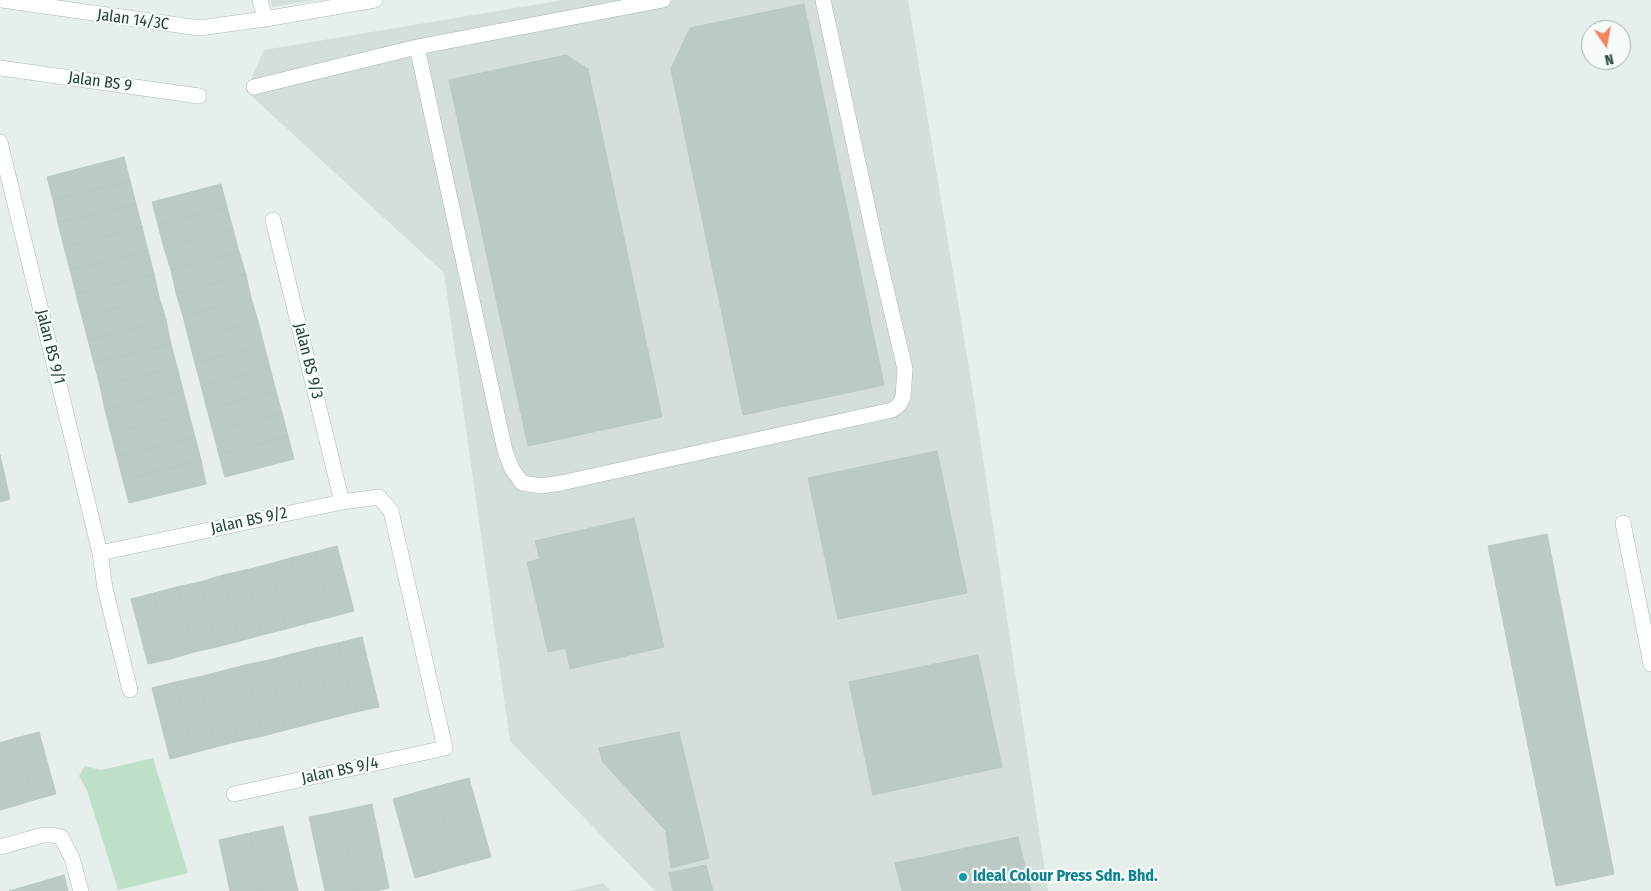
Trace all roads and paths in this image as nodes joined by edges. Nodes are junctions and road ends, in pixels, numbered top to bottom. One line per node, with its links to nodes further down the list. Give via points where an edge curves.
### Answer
1 (2, 0): 6 (street, Jalan 14/3C, via 199,28)
2 (260, 0): 6 (street)
3 (376, 0): 6 (street, Jalan 14/3C)
4 (663, 0): 7 (street)
5 (824, 0): 7 (street, via 905,369 903,397 899,405 892,410 541,486 522,483 505,451)
6 (265, 19)
7 (417, 47): 9 (street)
8 (0, 68): 10 (street, Jalan BS 9)
9 (254, 87)
10 (199, 96)
11 (0, 142): 15 (street, Jalan BS 9/1)
12 (274, 220): 13 (street, Jalan BS 9/3)
13 (342, 502): 15 (street, Jalan BS 9/2); 18 (street, Jalan BS 9/2, via 379,497 391,511)
14 (1623, 523): 16 (street)
15 (100, 553): 17 (street, Jalan BS 9/1, via 105,588)
16 (1651, 664)
17 (130, 690)
18 (445, 748): 19 (street, Jalan BS 9/4)
19 (234, 794)
20 (0, 847): 21 (street, via 43,835 61,837 72,858)
21 (81, 891)

